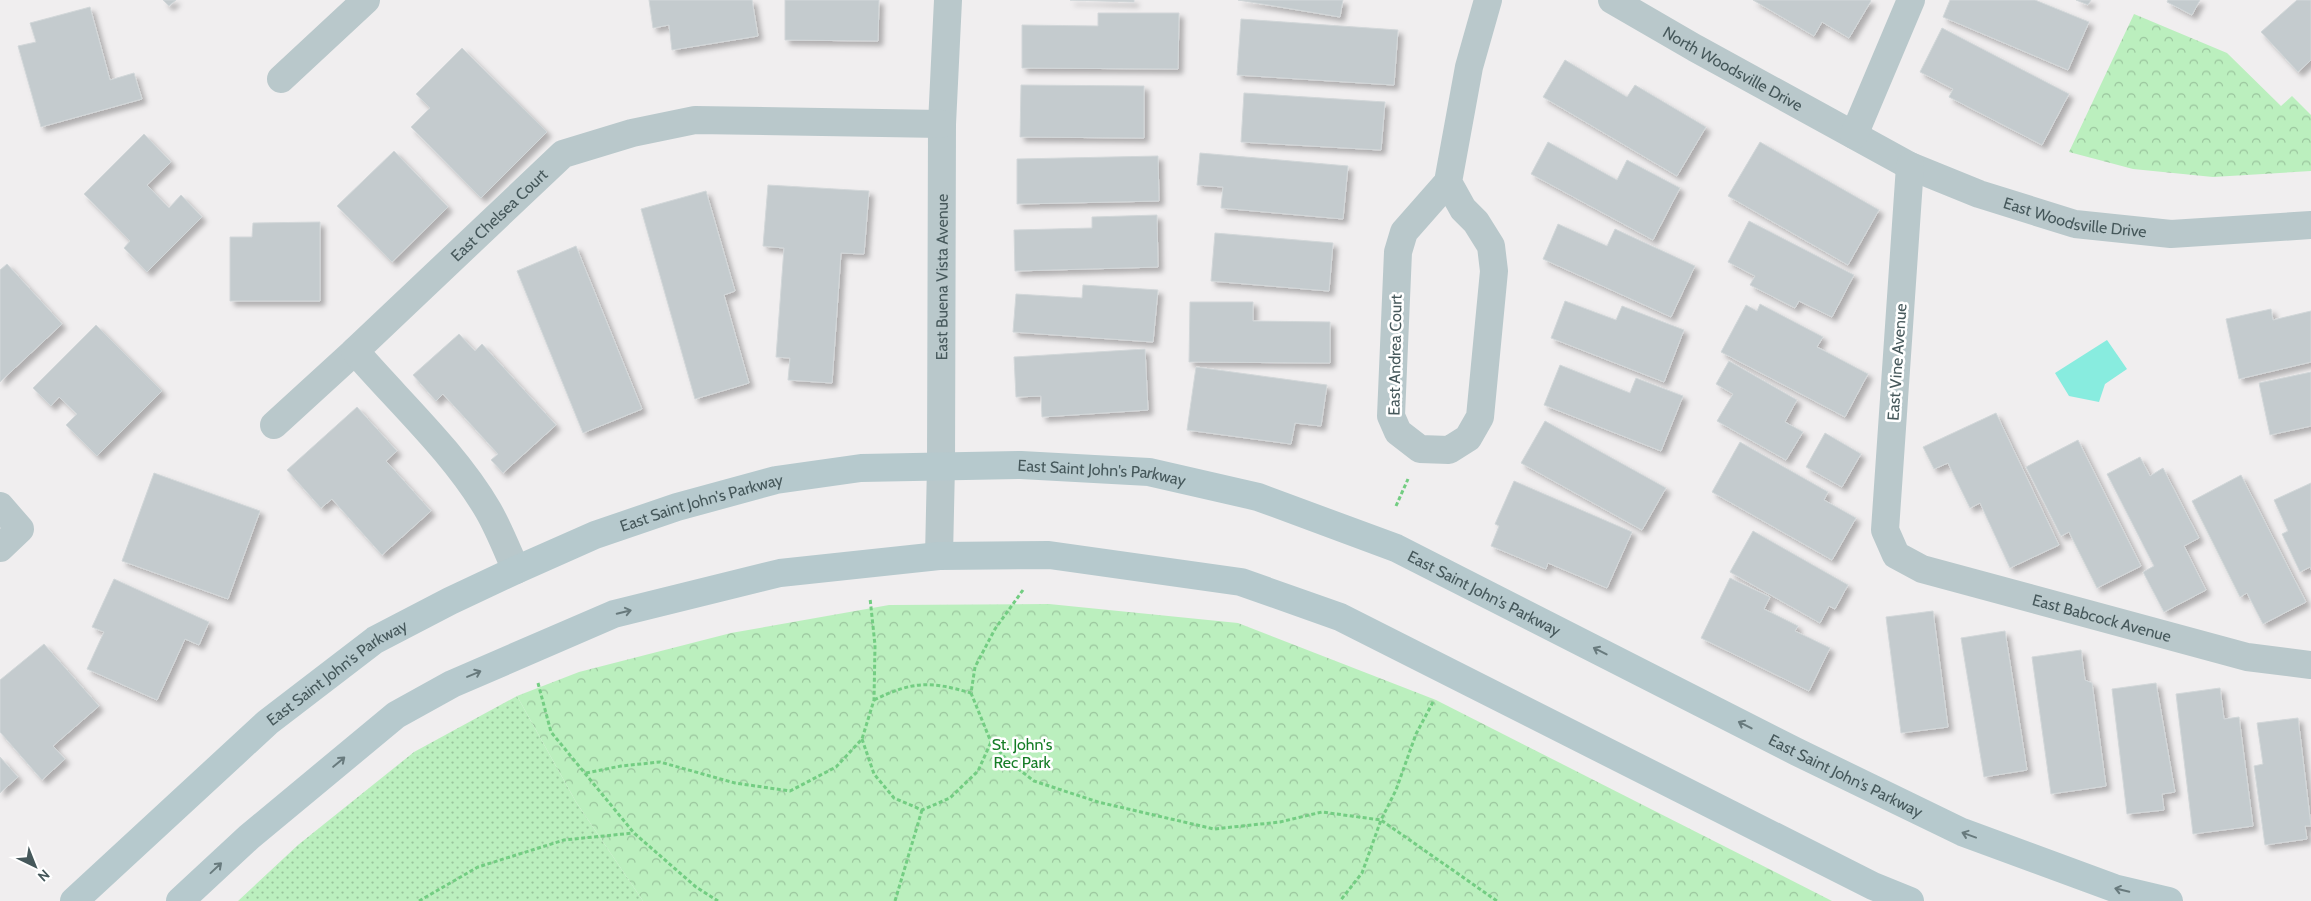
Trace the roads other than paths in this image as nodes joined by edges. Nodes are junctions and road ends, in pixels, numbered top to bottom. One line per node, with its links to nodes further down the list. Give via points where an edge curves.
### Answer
1 (366, 0): 6 (street)
2 (948, 0): 7 (street, East Buena Vista Avenue)
3 (1488, 0): 10 (street, via 1469,67)
4 (1612, 0): 8 (street, North Woodsville Drive)
5 (1911, 0): 8 (street)
6 (281, 79)
7 (942, 124): 12 (street, East Chelsea Court, via 695,120 632,132 563,154); 14 (street, East Buena Vista Avenue)
8 (1854, 135): 9 (street, East Woodsville Drive)
9 (1910, 166): 11 (street, East Woodsville Drive, via 1979,194 2075,224 2171,234); 17 (street, East Vine Avenue, via 1885,530)
10 (1448, 182): 10 (street, East Andrea Court, via 1404,232 1398,252 1390,416 1398,432 1420,449 1449,450 1468,438 1480,418 1494,270 1491,246)
11 (2311, 225)
12 (355, 351): 13 (street, East Chelsea Court); 19 (street, via 447,453 488,510)
13 (274, 425)
14 (941, 466): 18 (street, East Buena Vista Avenue); 19 (main road, East Saint John's Parkway, via 861,468 776,480 677,507 595,535); 24 (main road, East Saint John's Parkway, one-way to 14, via 2114,888 1962,832 1789,748 1396,548 1258,497 1149,472 1021,465)
15 (0, 506): 16 (street, via 20,529)
16 (0, 548)
17 (1896, 555): 20 (street, East Babcock Avenue, via 1922,570 2247,657)
18 (939, 556): 22 (main road, one-way to 18, via 249,836 396,715 452,684 614,614 780,573); 23 (main road, via 1049,555 1241,582 1340,617 1864,882)
19 (516, 570): 21 (main road, East Saint John's Parkway, via 375,640 268,722)
20 (2311, 665)
21 (74, 901)
22 (180, 901)
23 (1910, 901)
24 (2169, 901)

